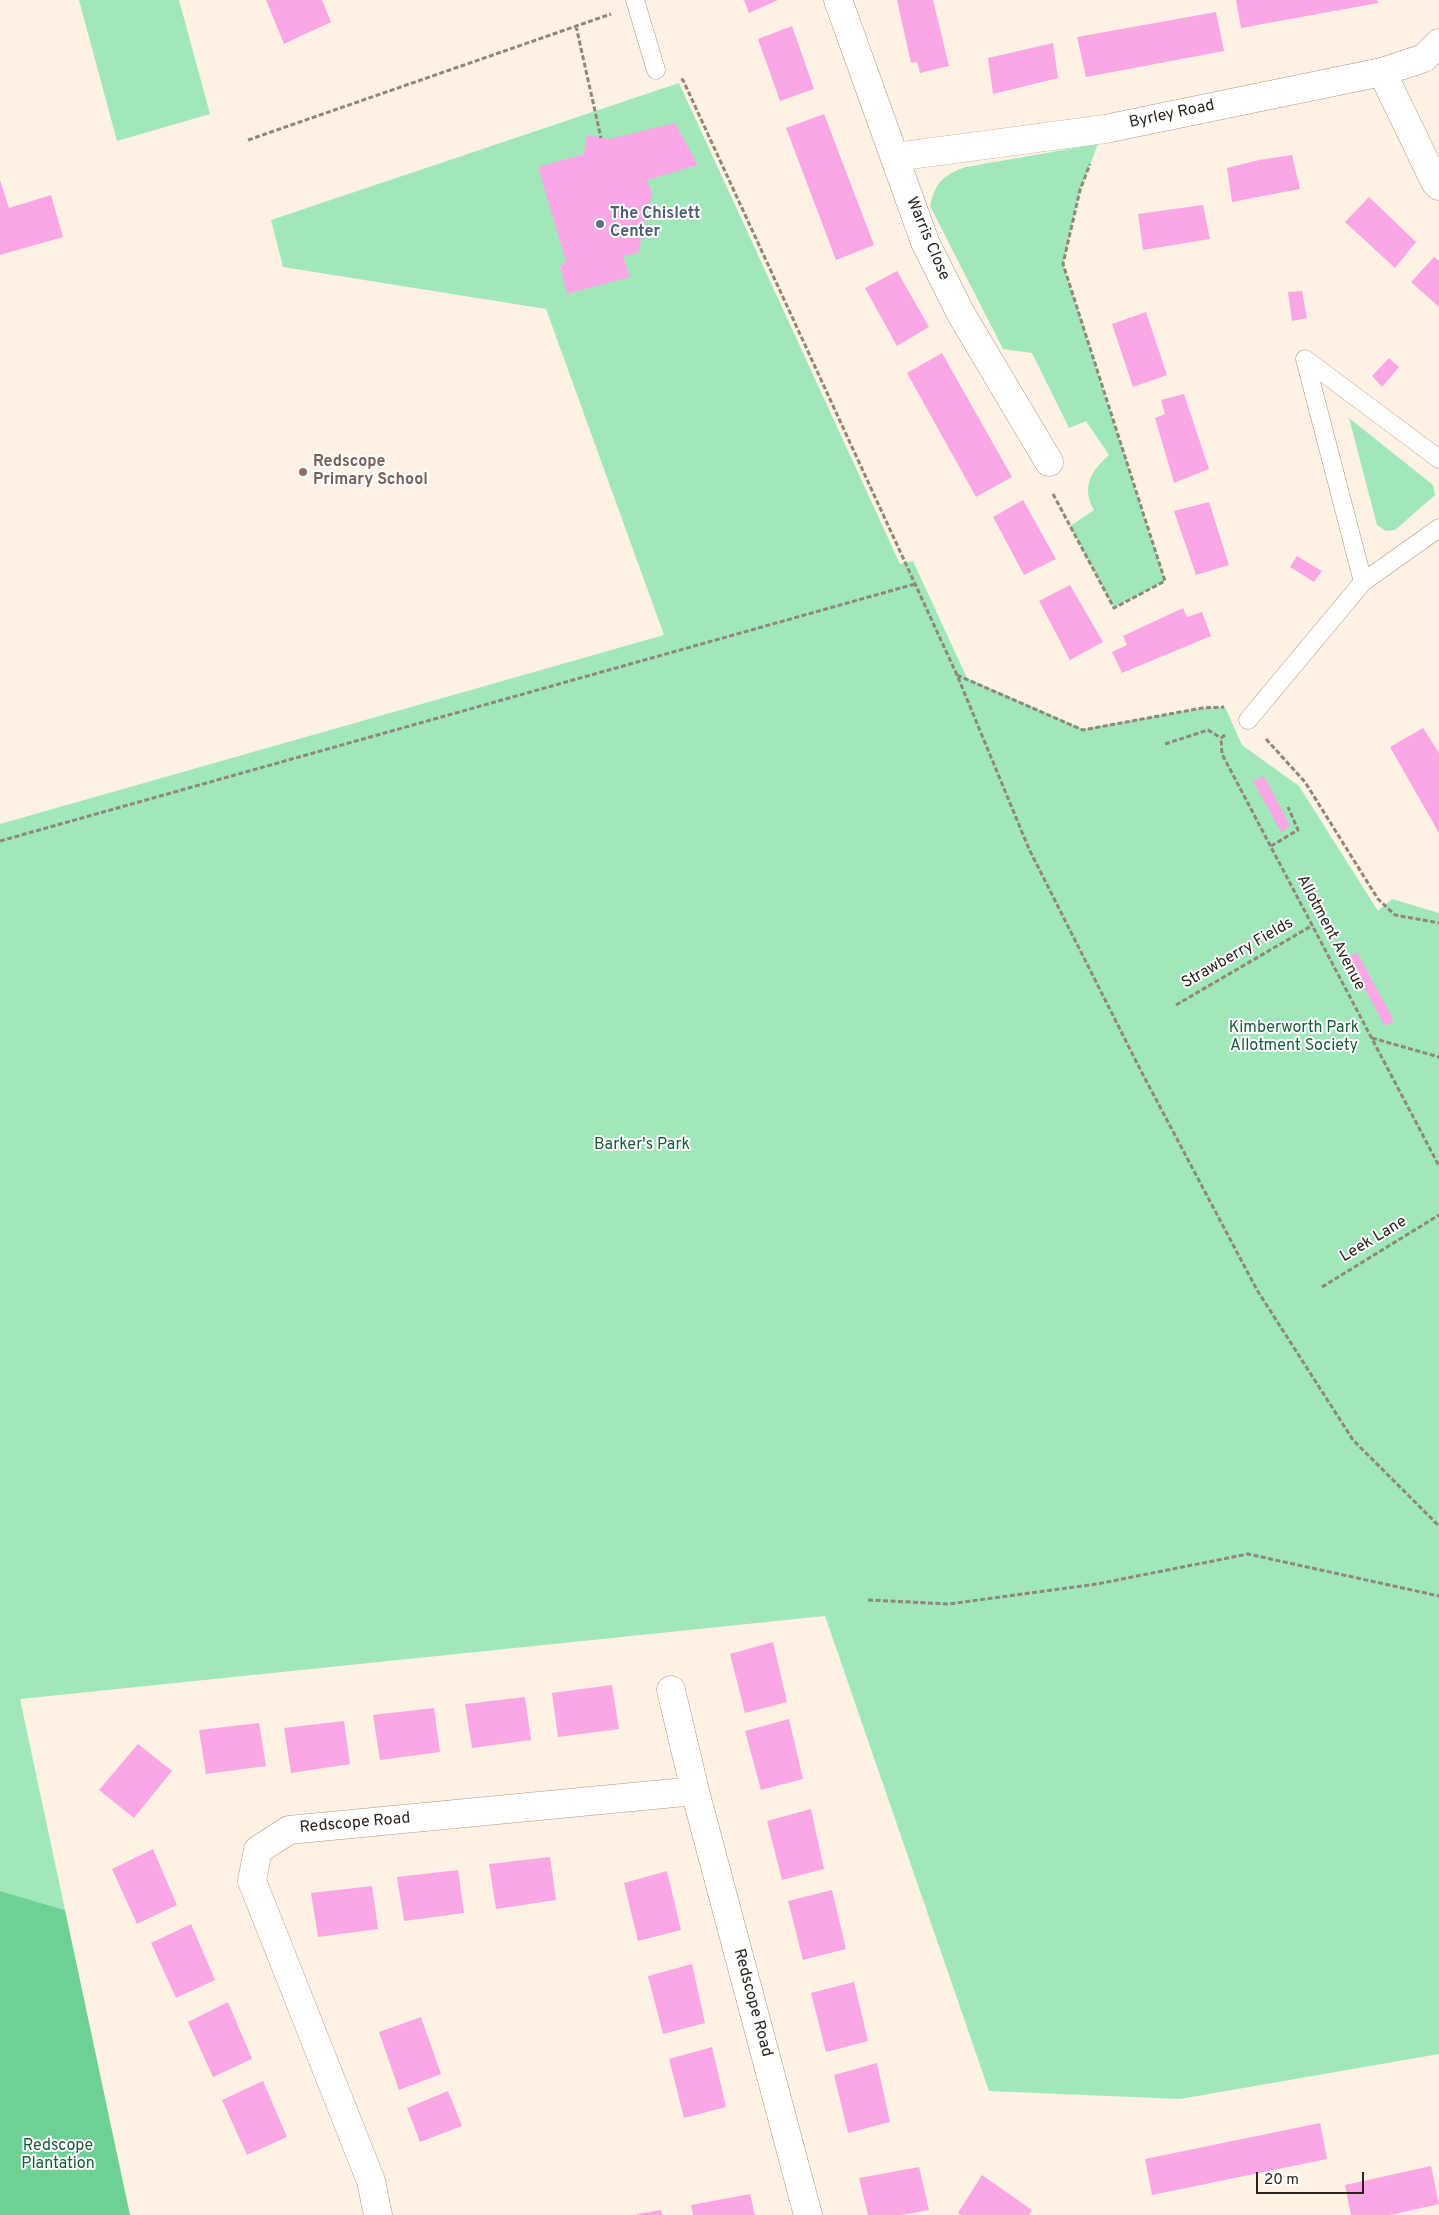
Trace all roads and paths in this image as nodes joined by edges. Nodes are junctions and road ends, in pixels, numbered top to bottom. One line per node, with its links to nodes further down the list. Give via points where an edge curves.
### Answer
1 (838, 0): 10 (street, Warris Close)
2 (635, 3): 3 (path); 5 (lane)
3 (576, 26): 8 (path); 9 (path)
4 (1439, 43): 6 (street, Byrley Road, via 1424,58)
5 (656, 70): 16 (path, via 683,80)
6 (1382, 72): 7 (street, Byrley Road); 11 (street)
7 (1105, 129): 10 (street, Byrley Road); 13 (path, via 1080,190 1063,264 1166,581 1114,608 1042,472)
8 (601, 138)
9 (248, 140)
10 (895, 157): 13 (street, Warris Close, via 925,242 961,314)
11 (1439, 186)
12 (1439, 459): 15 (lane, via 1305,359)
13 (1049, 462)
14 (1439, 528): 15 (lane)
15 (1363, 582): 18 (lane)
16 (915, 584): 17 (path); 22 (path)
17 (957, 675): 18 (path, via 1083,730 1202,708 1225,707); 32 (path, via 1030,849 1141,1071 1257,1290 1353,1440)
18 (1248, 720): 19 (path); 24 (path, via 1305,782 1378,899 1395,914)
19 (1221, 738): 20 (path, via 1208,730); 23 (path, Allotment Avenue, via 1222,754)
20 (1165, 744)
21 (1288, 807): 23 (path, via 1298,830)
22 (0, 841)
23 (1271, 846): 25 (path, Allotment Avenue)
24 (1439, 924)
25 (1313, 925): 26 (path, Strawberry Fields); 27 (path, Allotment Avenue)
26 (1176, 1005)
27 (1372, 1038): 28 (path); 29 (path, Allotment Avenue)
28 (1439, 1057)
29 (1439, 1166)
30 (1439, 1215): 31 (path, Leek Lane)
31 (1322, 1287)
32 (1439, 1526)
33 (1439, 1596): 34 (path, via 1248,1554 1097,1584 949,1604)
34 (868, 1600)
35 (671, 1690): 36 (street, Redscope Road)
36 (695, 1791): 37 (street, Redscope Road, via 289,1830 258,1850 252,1881 370,2181); 38 (street, Redscope Road)
37 (378, 2215)
38 (808, 2215)

